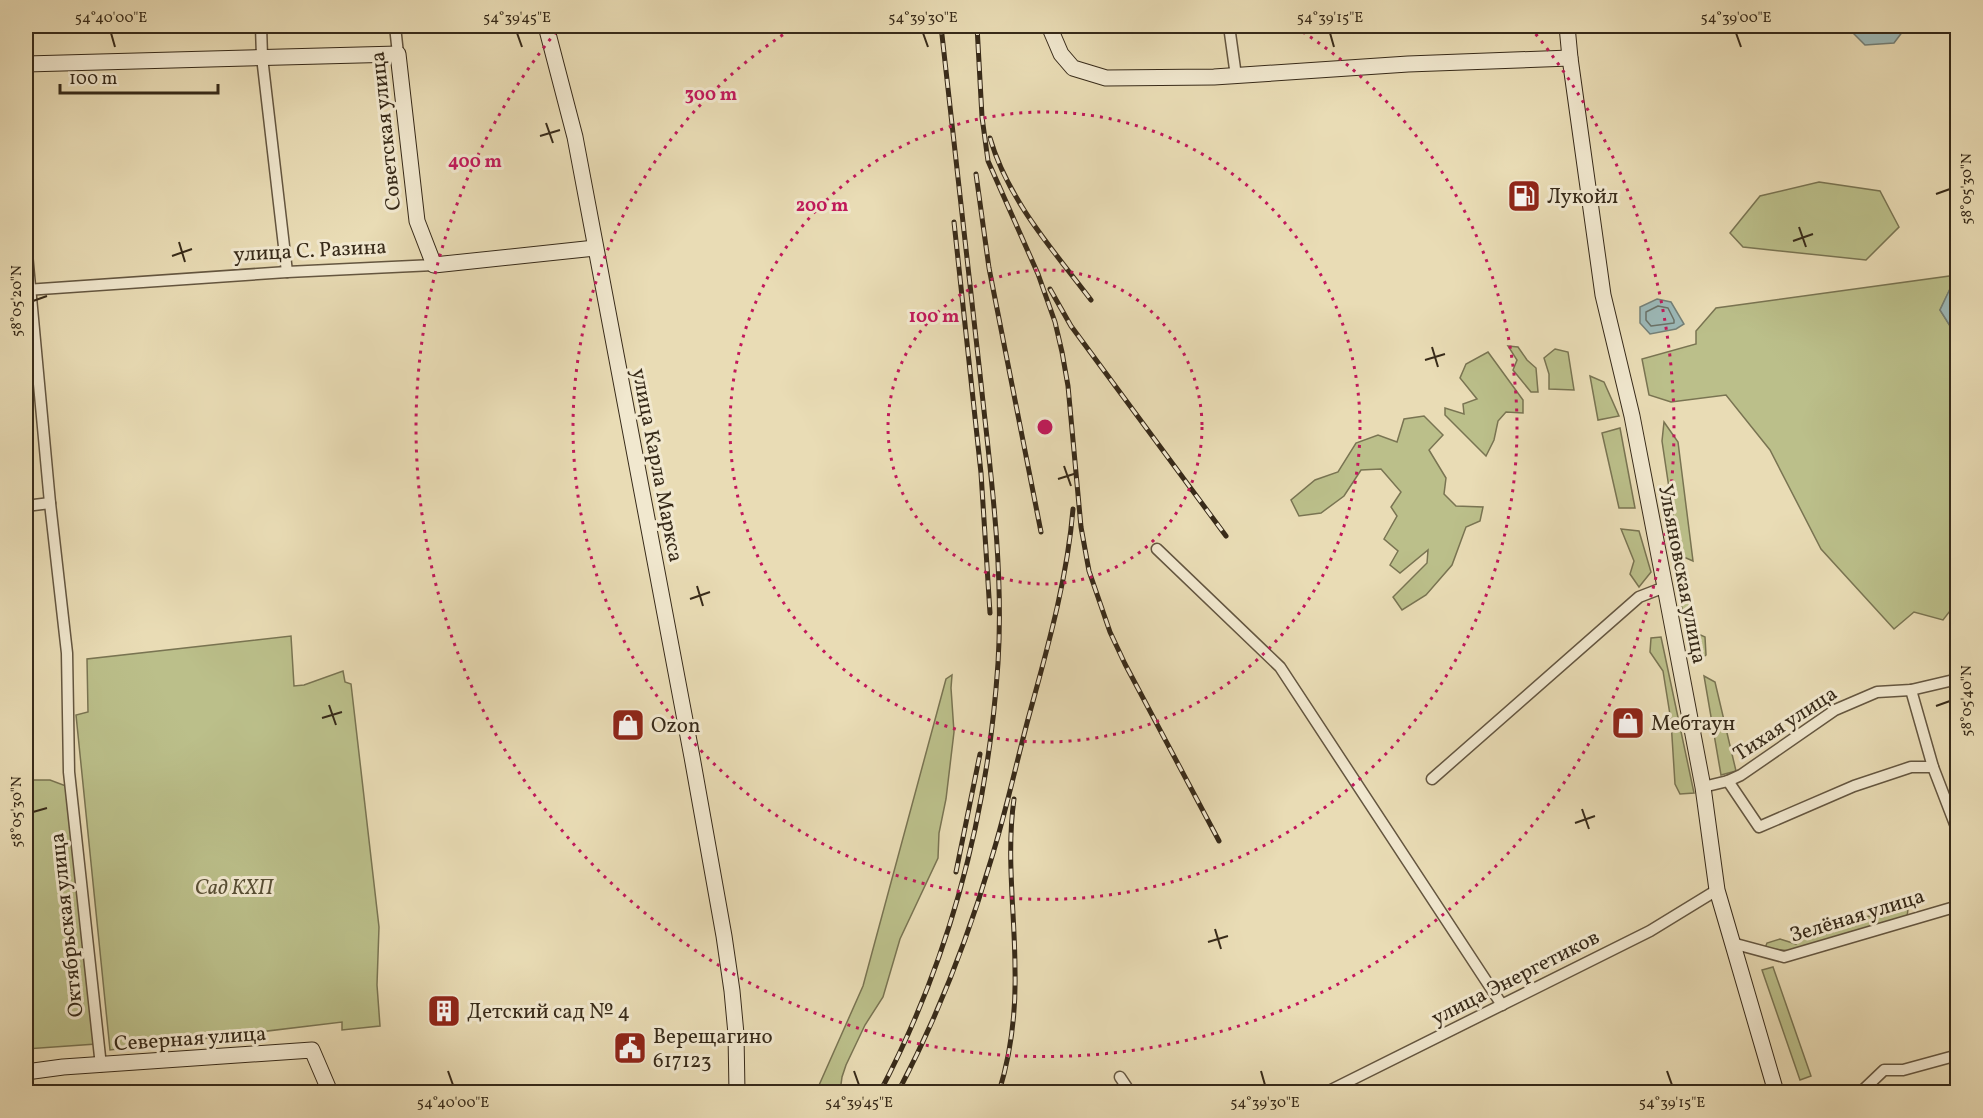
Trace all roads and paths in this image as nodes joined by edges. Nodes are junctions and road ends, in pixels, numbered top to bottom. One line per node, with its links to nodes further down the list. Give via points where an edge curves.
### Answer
1 (261, 26): 8 (street)
2 (395, 26): 7 (street, Советская улица)
3 (546, 26): 13 (street, улица Карла Маркса, via 575,137)
4 (1049, 26): 11 (street, via 1061,54 1074,68 1087,74 1132,79)
5 (1229, 26): 11 (street)
6 (1567, 26): 9 (street, Ульяновская улица)
7 (398, 54): 8 (street); 14 (street, Советская улица, via 417,221)
8 (262, 57): 10 (street); 15 (street)
9 (1570, 58): 11 (street); 20 (street, Ульяновская улица, via 1603,295 1632,416)
10 (26, 63)
11 (1236, 76)
12 (26, 243): 16 (street, Октябрьская улица)
13 (595, 248): 14 (street, улица С. Разина); 37 (street, улица Карла Маркса, via 724,936 736,1034)
14 (434, 265): 15 (street, улица С. Разина)
15 (288, 272): 16 (street, улица С. Разина)
16 (28, 290): 17 (street, Октябрьская улица)
17 (50, 503): 18 (street); 33 (street, Октябрьская улица, via 67,653 69,772)
18 (26, 506)
19 (1157, 549): 31 (street, via 1280,667)
20 (1665, 587): 24 (street, via 1639,597); 26 (street, Ульяновская улица)
21 (1958, 679): 22 (street, Тихая улица)
22 (1911, 690): 23 (street); 25 (street, Тихая улица, via 1877,692 1835,710)
23 (1933, 767): 25 (street, via 1911,767 1854,786 1759,827); 27 (street)
24 (1432, 779)
25 (1728, 781): 26 (street, Тихая улица)
26 (1702, 787): 28 (street, Ульяновская улица)
27 (1958, 832)
28 (1717, 890): 30 (street, Ульяновская улица); 31 (street, улица Энергетиков, via 1650,931)
29 (1958, 906): 30 (street, Зелёная улица, via 1784,957)
30 (1732, 943): 40 (street, Ульяновская улица)
31 (1502, 1005): 39 (street, улица Энергетиков)
32 (1958, 1055): 41 (street, via 1904,1070 1884,1070)
33 (101, 1066): 34 (street, Северная улица); 36 (street, Северная улица, via 312,1050)
34 (26, 1072)
35 (1120, 1077): 38 (street)
36 (330, 1092)
37 (737, 1092)
38 (1130, 1092)
39 (1328, 1092)
40 (1776, 1092)
41 (1861, 1092)

